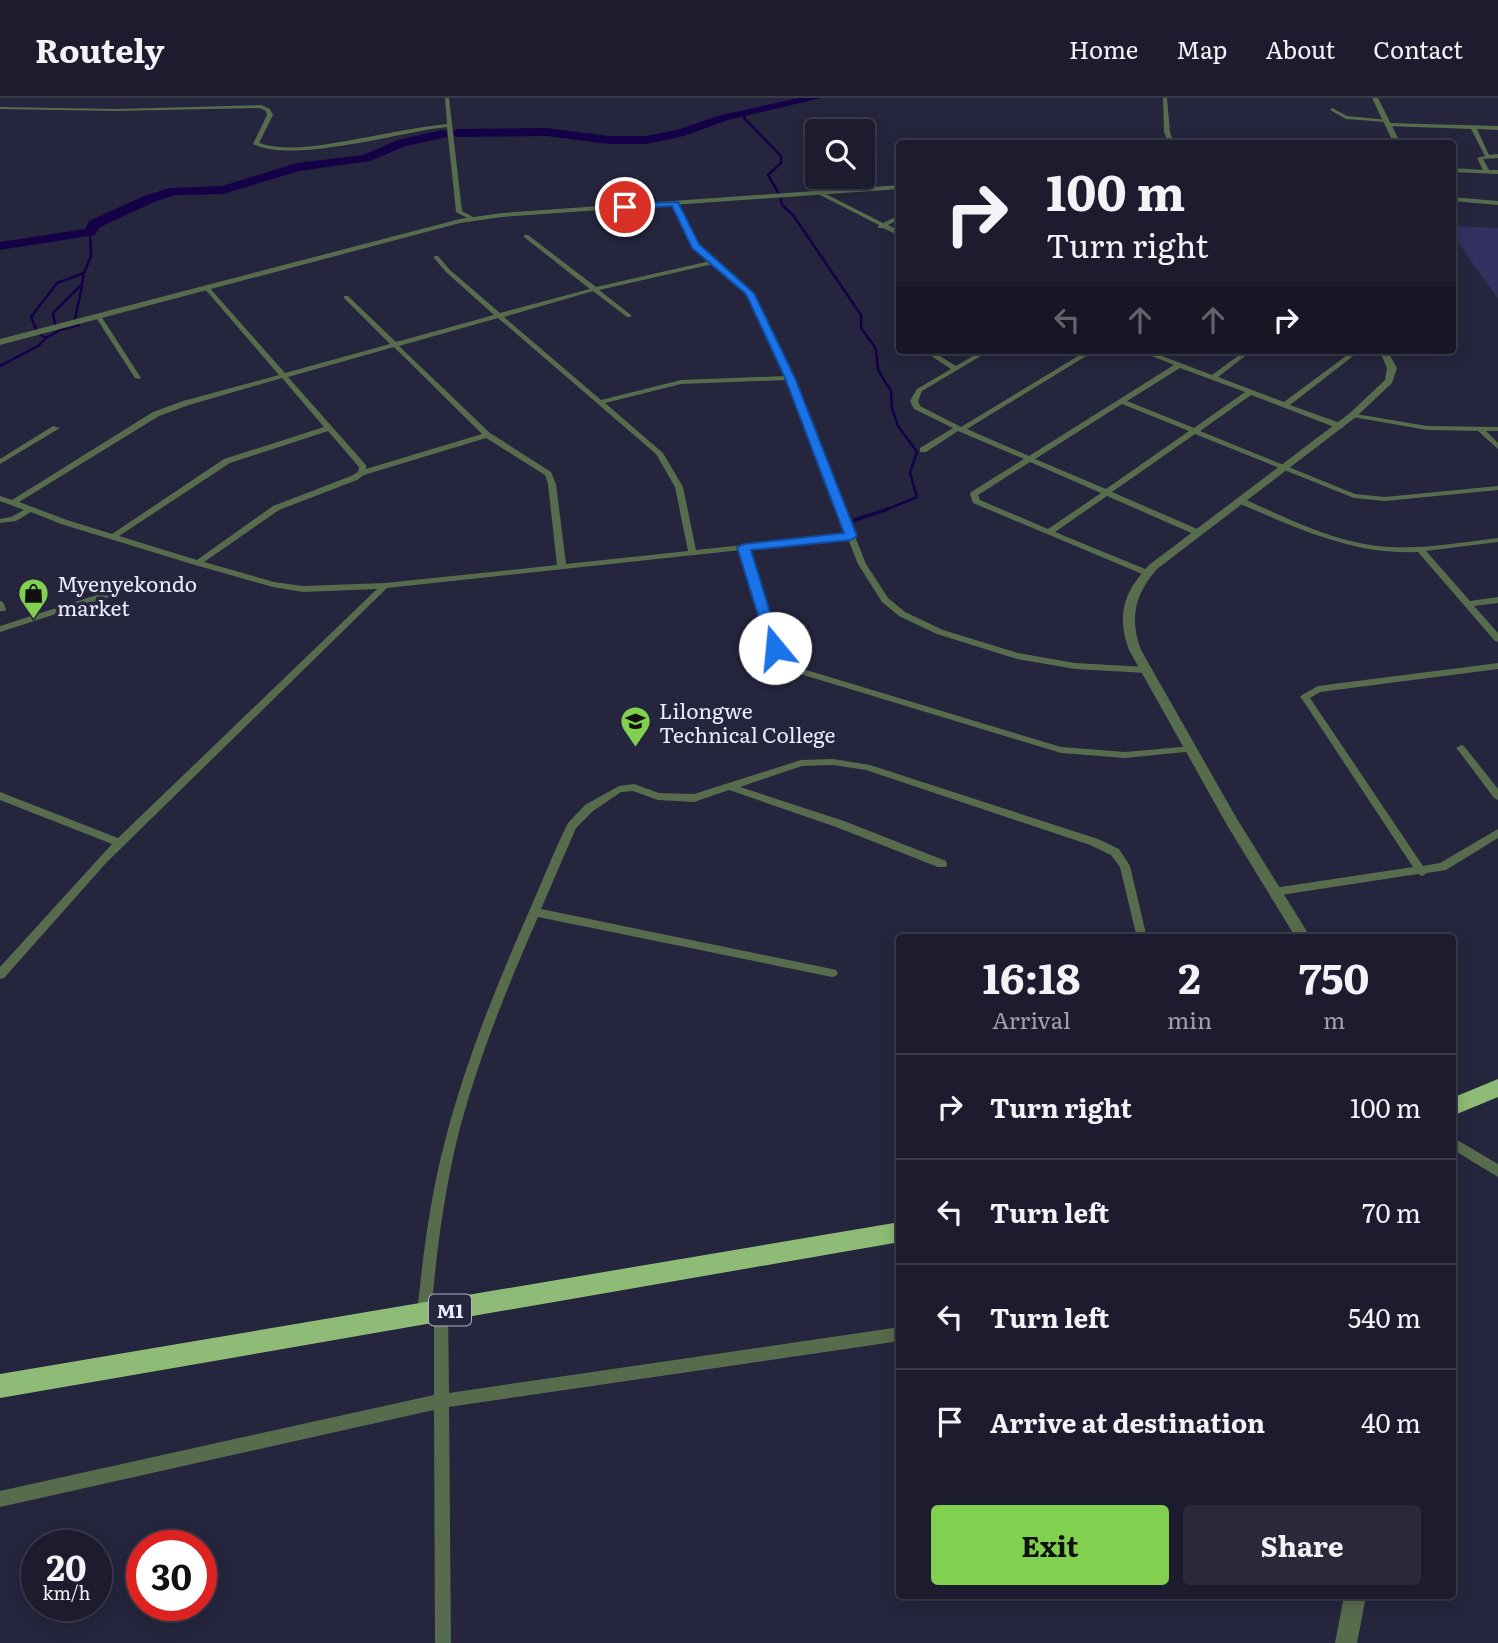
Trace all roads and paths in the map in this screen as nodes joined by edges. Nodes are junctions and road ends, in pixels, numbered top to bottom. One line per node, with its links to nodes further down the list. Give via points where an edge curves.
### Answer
1 (249, 98): 6 (street)
2 (447, 98): 9 (street)
3 (1165, 98): 12 (street)
4 (1375, 98): 8 (street)
5 (0, 107): 6 (street)
6 (197, 107): 9 (street, via 265,108 270,115 256,144 272,149)
7 (1332, 109): 8 (street, via 1346,117)
8 (1387, 122): 10 (street); 13 (street)
9 (451, 125): 24 (street, via 459,212)
10 (1472, 127): 11 (street); 14 (street)
11 (1498, 128)
12 (1170, 140)
13 (1396, 140)
14 (1488, 155): 15 (street); 17 (street, via 1479,160)
15 (1498, 156)
16 (1456, 170): 17 (street)
17 (1487, 172): 18 (street)
18 (1498, 172)
19 (896, 187): 20 (street)
20 (820, 193): 22 (street); 26 (street)
21 (1456, 199): 23 (street)
22 (675, 203): 24 (street); 30 (street, via 693,242)
23 (1498, 203)
24 (473, 219): 31 (street)
25 (896, 219): 26 (street)
26 (880, 227): 27 (street)
27 (896, 233)
28 (526, 236): 32 (street)
29 (436, 257): 35 (street)
30 (713, 261): 32 (street); 50 (street, via 750,293)
31 (206, 287): 34 (street); 49 (street)
32 (595, 289): 35 (street); 36 (street)
33 (346, 297): 38 (street)
34 (98, 316): 37 (street); 48 (street)
35 (499, 316): 38 (street); 53 (street)
36 (629, 316)
37 (0, 342)
38 (395, 345): 49 (street); 64 (street)
39 (932, 354): 47 (street)
40 (981, 354): 47 (street)
41 (1086, 354): 60 (street)
42 (1151, 354): 46 (street)
43 (1245, 354): 51 (street)
44 (1353, 354): 55 (street)
45 (1386, 354): 56 (street, via 1392,374)
46 (1180, 365): 51 (street); 54 (street)
47 (956, 369): 60 (street, via 919,390 914,401 924,413)
48 (138, 377)
49 (286, 377): 59 (street); 75 (street, via 156,414)
50 (790, 378): 53 (street, via 681,382); 80 (street)
51 (1212, 378): 52 (street)
52 (1250, 392): 55 (street); 63 (street)
53 (602, 402): 85 (street, via 659,453 673,473)
54 (1123, 402): 63 (street); 67 (street)
55 (1285, 405): 57 (street)
56 (1353, 415): 57 (street); 62 (street, via 1427,428)
57 (1340, 426): 69 (street)
58 (56, 428): 68 (street)
59 (329, 428): 70 (street, via 361,462); 81 (street, via 227,461)
60 (959, 429): 66 (street); 67 (street)
61 (1498, 429): 62 (street)
62 (1480, 430): 65 (street)
63 (1196, 431): 69 (street); 72 (street)
64 (487, 435): 70 (street); 87 (street, via 551,479)
65 (1498, 447)
66 (923, 450)
67 (1030, 460): 72 (street); 78 (street, via 974,498)
68 (0, 463)
69 (1283, 467): 71 (street, via 1354,496 1375,499); 74 (street)
70 (361, 473): 86 (street, via 276,508)
71 (1498, 488)
72 (1105, 493): 78 (street); 79 (street)
73 (0, 498): 75 (street)
74 (1241, 501): 79 (street); 84 (street, via 1350,544 1390,550)
75 (14, 502): 76 (street)
76 (31, 509): 77 (street); 81 (street)
77 (0, 521)
78 (1049, 532): 88 (street)
79 (1199, 533): 88 (street)
80 (851, 536): 83 (street); 96 (street, via 878,593 891,607 921,624 1038,660)
81 (113, 537): 86 (street)
82 (1498, 540): 84 (street)
83 (744, 547): 85 (street); 98 (street, via 775,648 800,671 1061,750 1125,755)
84 (1419, 548): 92 (street)
85 (692, 554): 87 (street)
86 (198, 563): 90 (street, via 303,589)
87 (562, 568): 90 (street)
88 (1147, 573): 96 (street, via 1130,598 1127,622 1129,637)
89 (134, 586): 93 (street)
90 (385, 586): 103 (street)
91 (1498, 600): 92 (street)
92 (1468, 604): 94 (street)
93 (0, 629)
94 (1498, 639)
95 (1498, 666): 105 (street, via 1318,689 1305,697)
96 (1146, 670): 98 (street)
97 (1461, 748): 101 (street)
98 (1192, 750): 106 (street)
99 (730, 787): 104 (street); 107 (street, via 685,799 618,789 572,826); 108 (street, via 801,763 850,764 1094,842 1115,852 1125,866)
100 (0, 796): 103 (street)
101 (1498, 796)
102 (1498, 833): 105 (street, via 1442,867)
103 (120, 843): 111 (street)
104 (942, 864)
105 (1422, 872): 106 (street)
106 (1275, 892): 109 (street)
107 (535, 912): 110 (street); 117 (street, via 465,1090 432,1234)
108 (1141, 934)
109 (1301, 934)
110 (832, 973)
111 (0, 975)
112 (1498, 1088): 113 (highway)
113 (1456, 1105)
114 (1456, 1145): 115 (street)
115 (1498, 1171)
116 (896, 1234): 117 (highway, M1)
117 (433, 1312): 119 (highway, M1); 120 (street)
118 (896, 1335): 120 (street)
119 (0, 1386)
120 (441, 1401): 121 (street); 123 (street)
121 (0, 1499)
122 (1354, 1599): 124 (street)
123 (443, 1643)
124 (1346, 1643)

